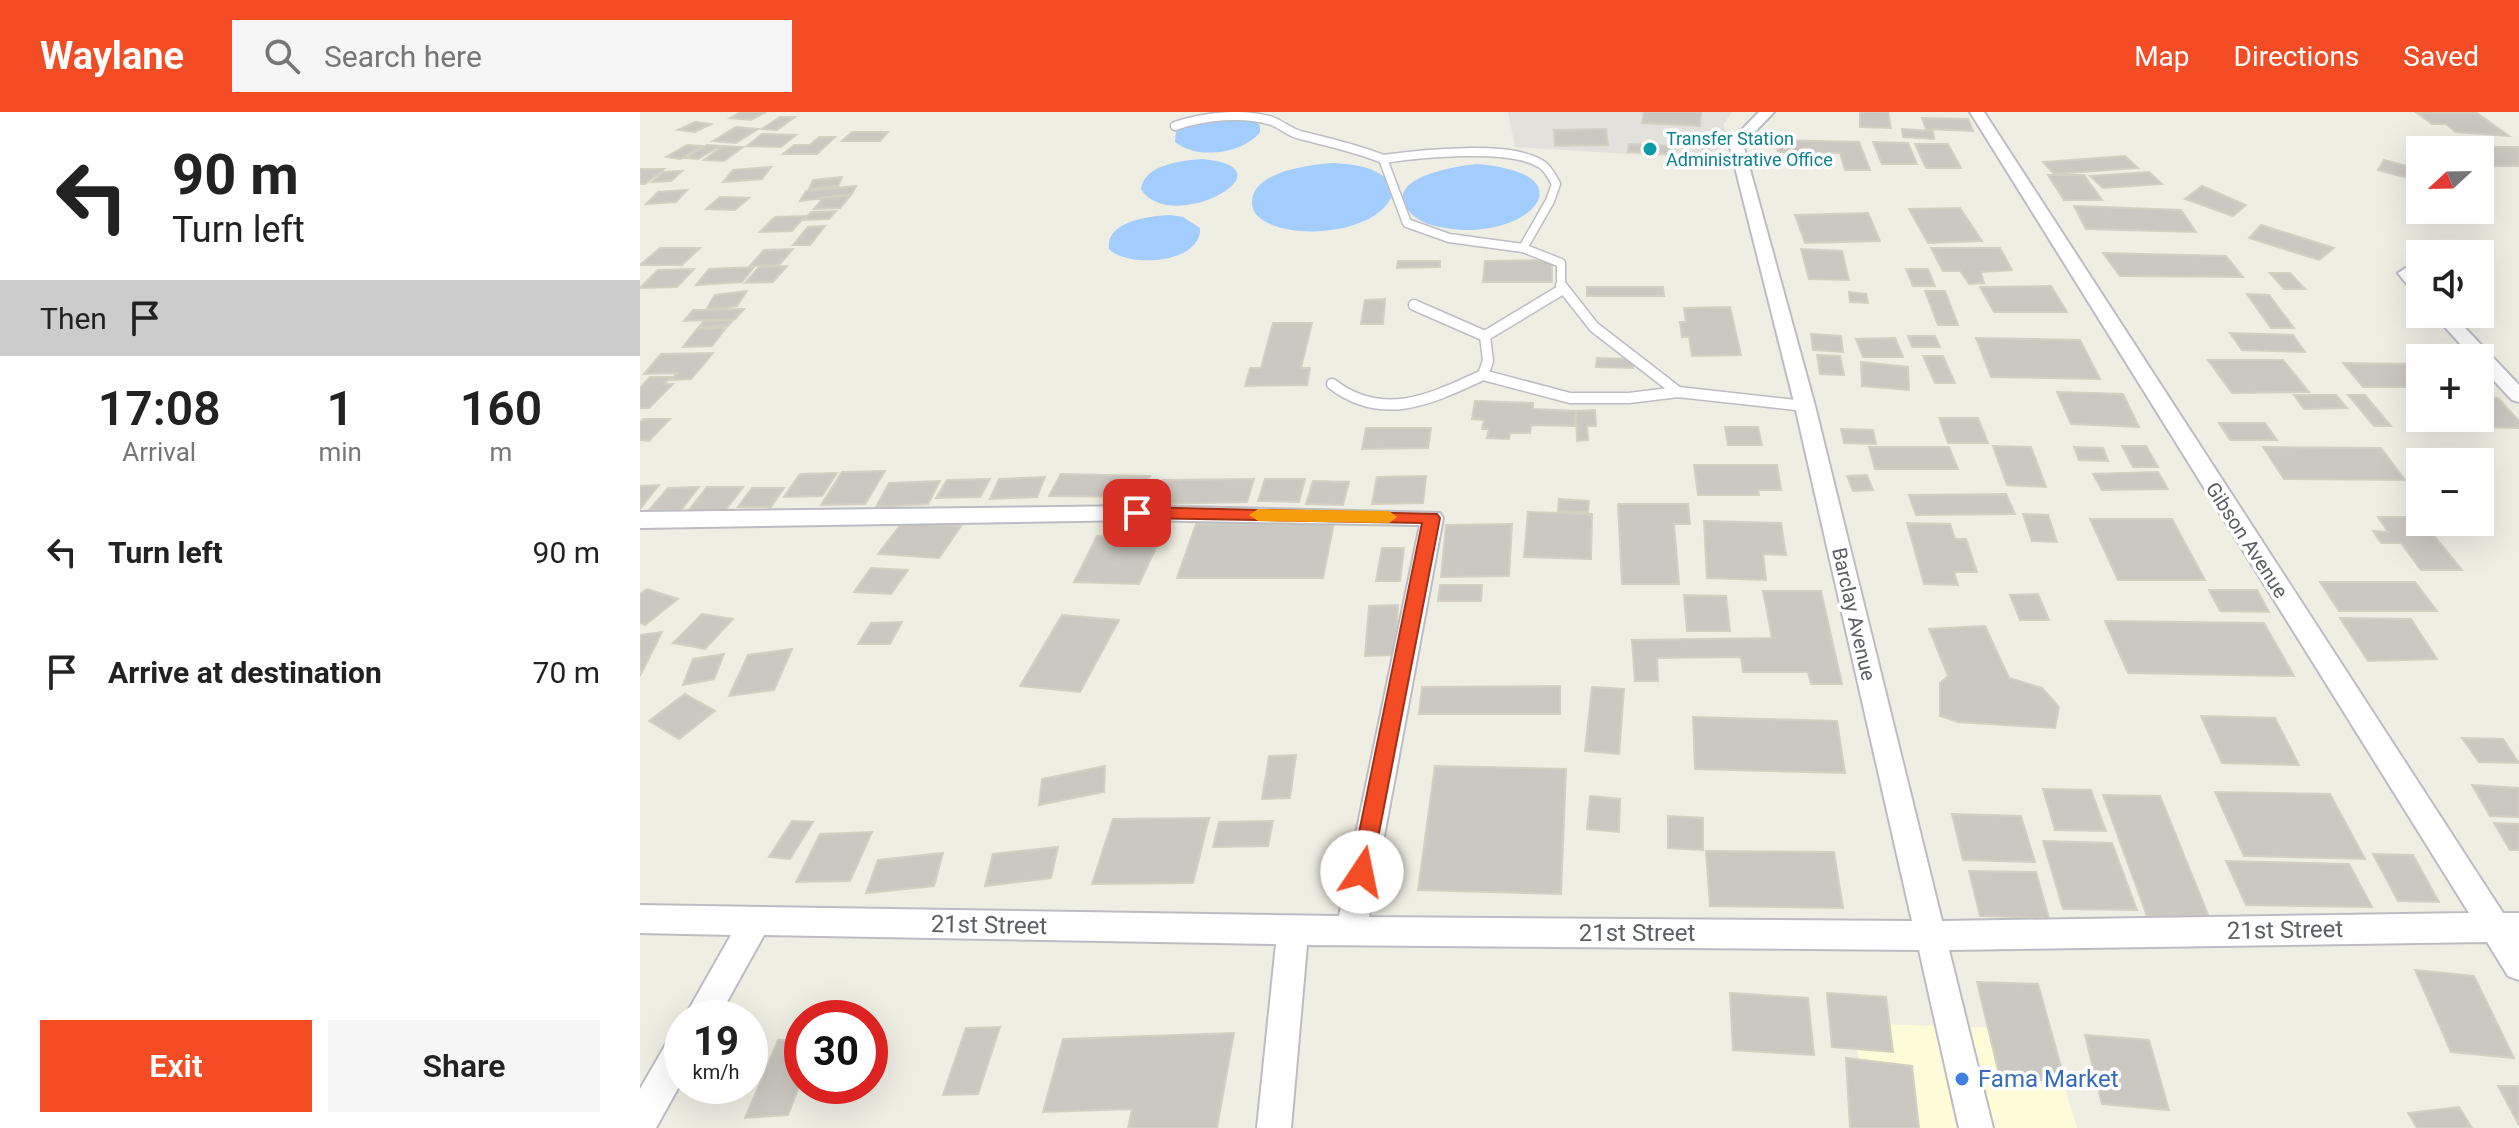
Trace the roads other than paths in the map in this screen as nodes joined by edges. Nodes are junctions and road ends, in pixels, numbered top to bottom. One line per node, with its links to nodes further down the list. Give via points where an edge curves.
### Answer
1 (1767, 112): 14 (street, Barclay Avenue, via 1736,143)
2 (1977, 112): 18 (street, Gibson Avenue)
3 (1175, 126): 4 (lane, via 1198,116 1251,114 1299,135)
4 (1383, 159): 5 (lane, via 1407,223 1449,238); 5 (lane, via 1418,153 1521,155 1545,166 1556,184 1552,200 1531,227)
5 (1523, 248): 6 (lane, via 1561,263)
6 (1563, 289): 9 (lane); 12 (lane, via 1594,327)
7 (1414, 305): 9 (lane)
8 (2455, 328): 13 (street)
9 (1485, 336): 10 (lane, via 1488,361)
10 (1483, 375): 11 (lane, via 1425,399 1380,407 1346,399); 12 (lane, via 1570,398)
11 (1332, 384)
12 (1678, 392): 14 (lane)
13 (2519, 396)
14 (1805, 406): 21 (street, Barclay Avenue)
15 (640, 520): 20 (street, via 1137,513 1432,518)
16 (640, 919): 17 (street, 21st Street)
17 (755, 923): 19 (street, 21st Street); 23 (street)
18 (2507, 927): 21 (street, 21st Street); 22 (street, Gibson Avenue)
19 (1293, 929): 20 (street, 21st Street); 26 (street)
20 (1351, 931): 21 (street, 21st Street)
21 (1929, 936): 27 (street, Barclay Avenue)
22 (2519, 965)
23 (710, 1000)
24 (664, 1080): 25 (street)
25 (640, 1122)
26 (1274, 1128)
27 (1976, 1128)

